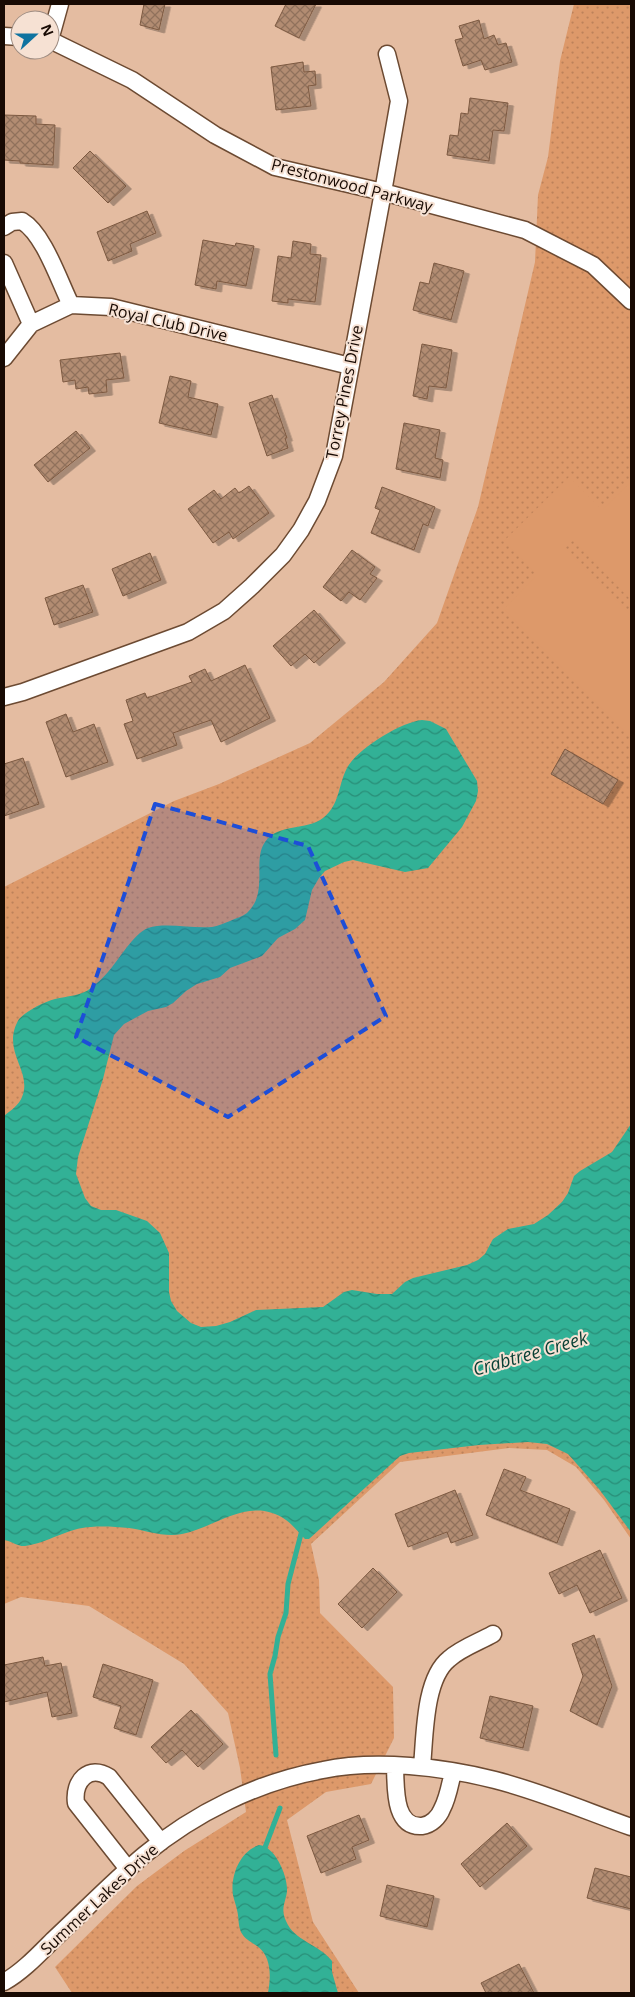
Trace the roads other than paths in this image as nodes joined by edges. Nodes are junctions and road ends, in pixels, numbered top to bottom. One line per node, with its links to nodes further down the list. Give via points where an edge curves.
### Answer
1 (60, 45): 3 (street, Prestonwood Parkway, via 132,80 214,135 275,167)
2 (387, 54): 3 (street, Torrey Pines Drive, via 399,101)
3 (383, 192): 6 (street, Prestonwood Parkway, via 526,230 593,265); 10 (street, Torrey Pines Drive)
4 (4, 227): 7 (street, via 22,221 31,226)
5 (4, 263): 8 (street)
6 (631, 301)
7 (70, 305): 8 (street, Royal Club Drive); 10 (street, Royal Club Drive, via 111,307)
8 (31, 324): 9 (street, Royal Club Drive)
9 (4, 358)
10 (350, 366): 11 (street, Torrey Pines Drive, via 334,456 317,501 283,555 252,586 224,611 188,632)
11 (4, 697)
12 (493, 1634): 14 (street, via 450,1657 438,1672 431,1691)
13 (395, 1766): 14 (street, Summer Lakes Drive); 15 (street, via 400,1810 405,1820 415,1826 433,1822 442,1810); 17 (street, Summer Lakes Drive, via 324,1769 284,1780 212,1808)
14 (422, 1766): 15 (street, Summer Lakes Drive)
15 (453, 1772): 16 (street, Summer Lakes Drive, via 495,1780)
16 (631, 1827)
17 (161, 1842): 18 (street, Summer Lakes Drive); 18 (street, via 109,1777 94,1772 82,1779 74,1792 76,1803)
18 (128, 1869): 19 (street, Summer Lakes Drive)
19 (4, 1982)

